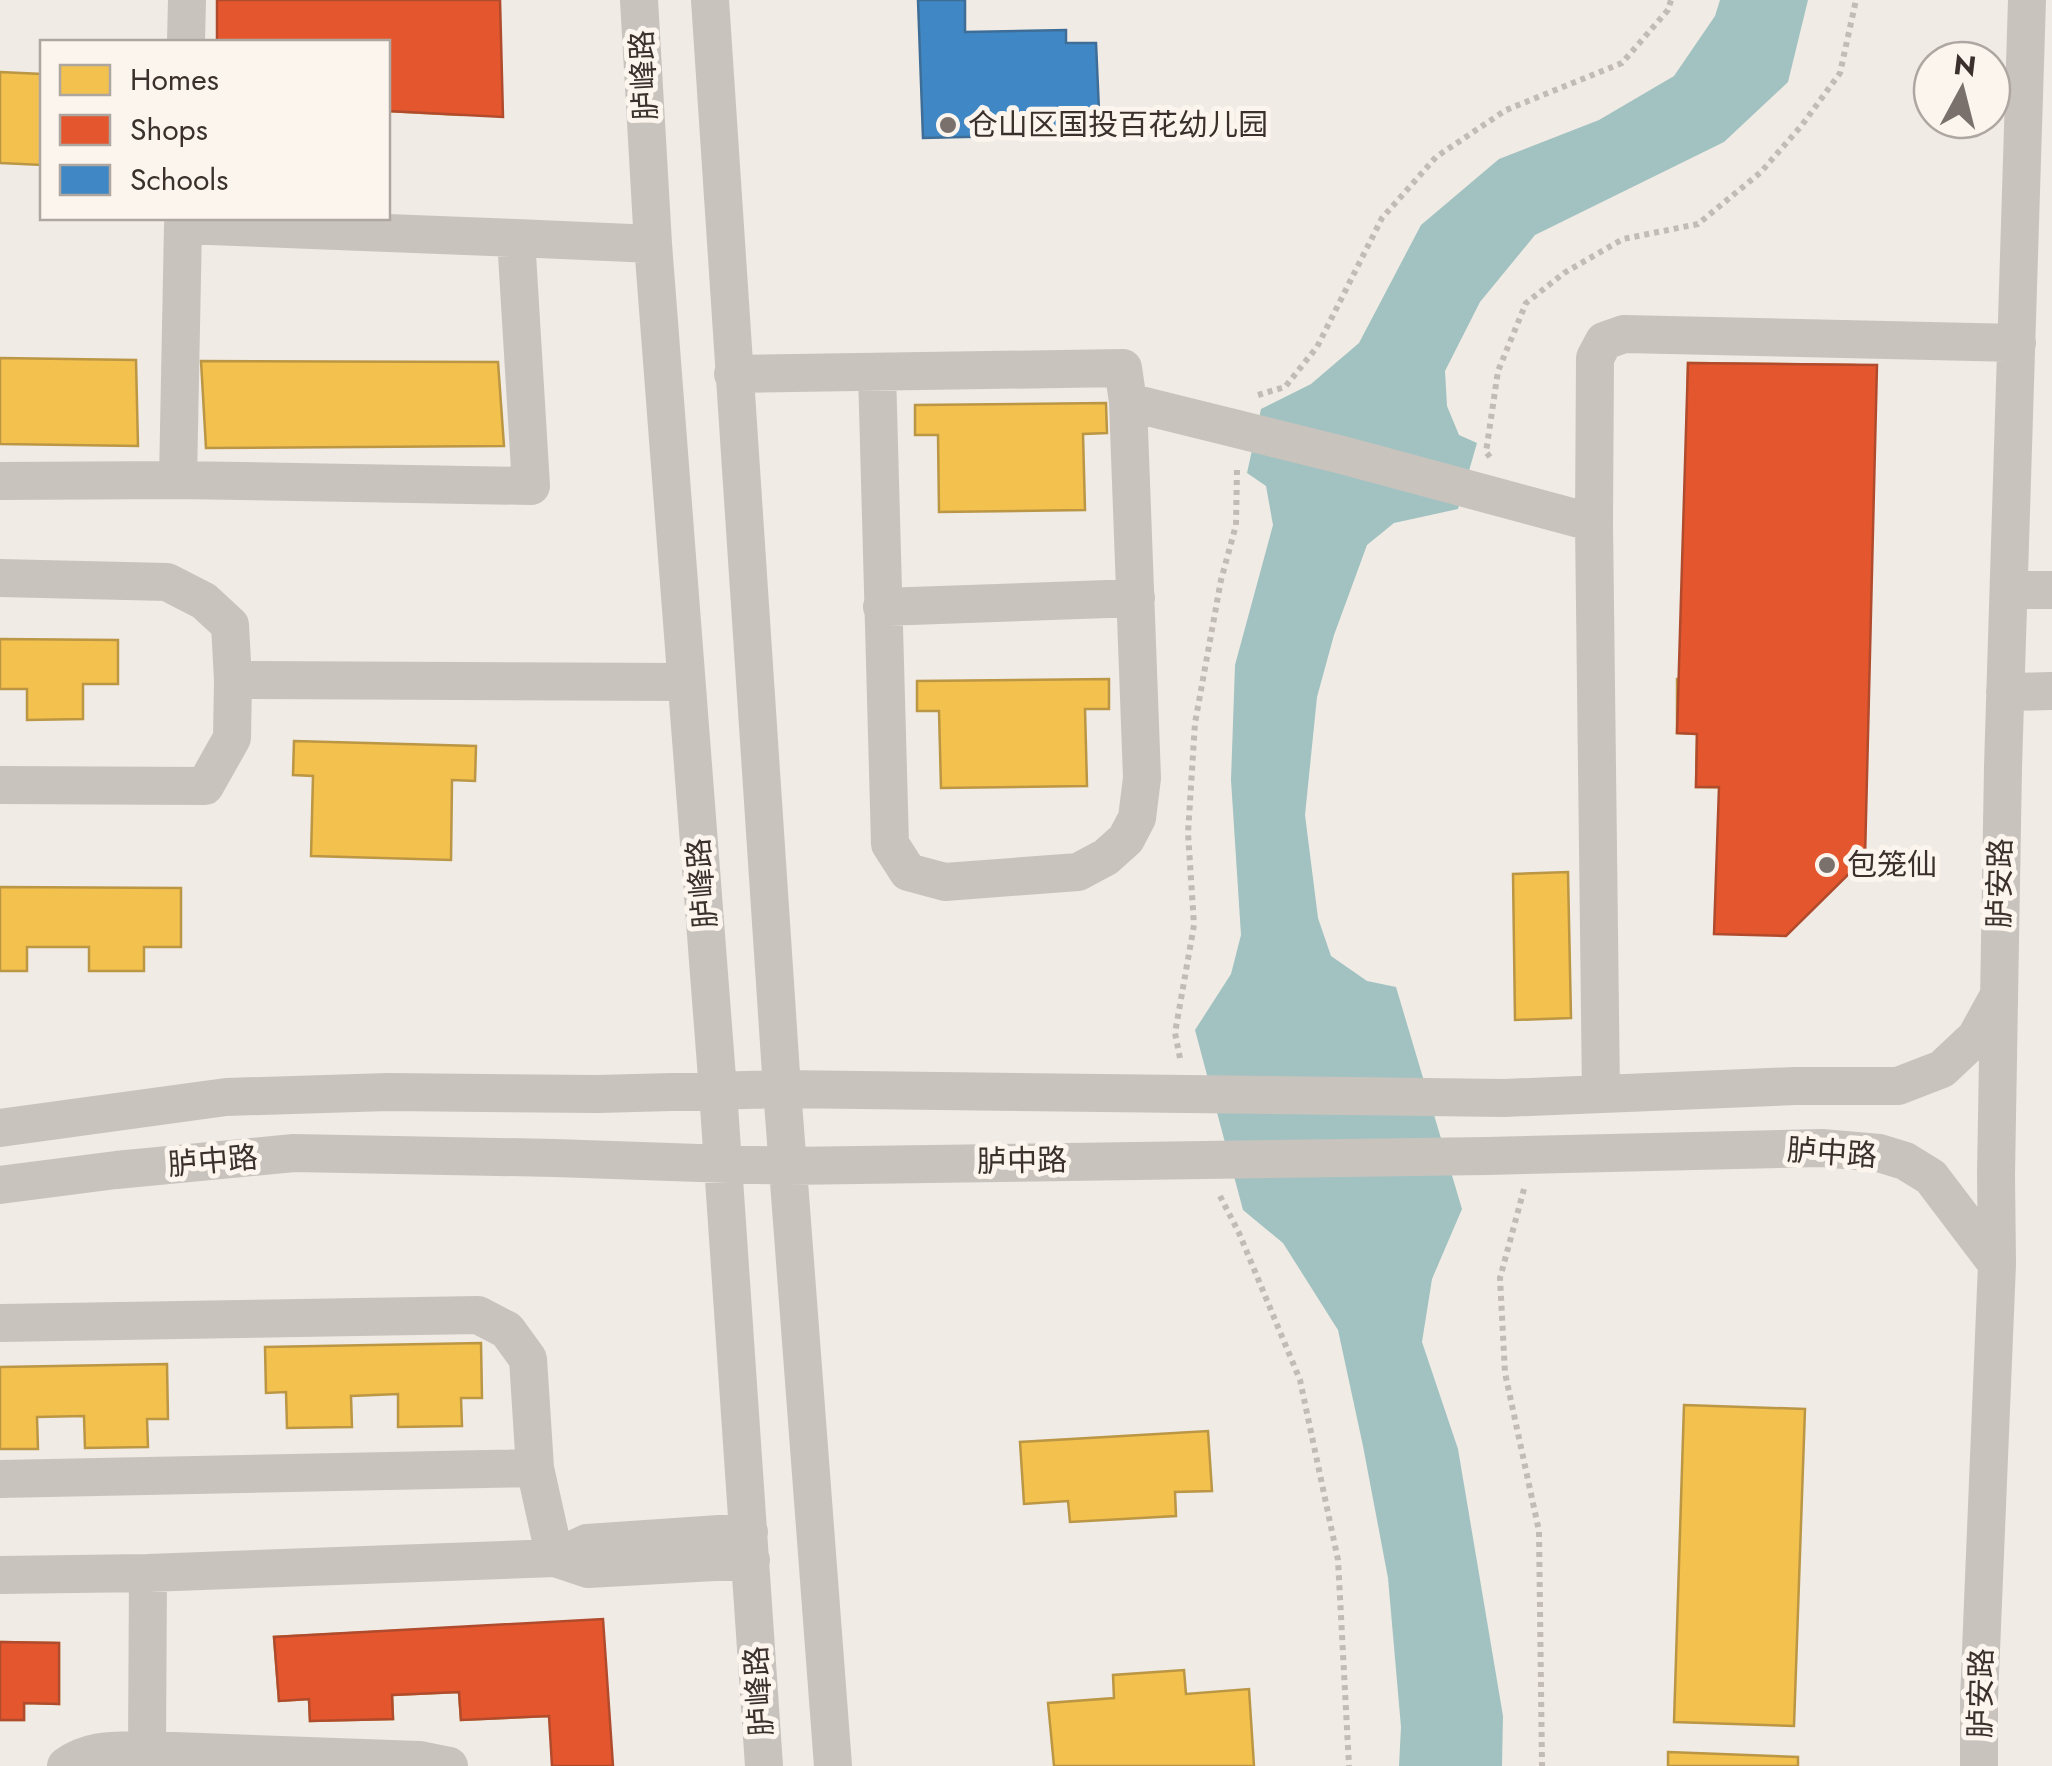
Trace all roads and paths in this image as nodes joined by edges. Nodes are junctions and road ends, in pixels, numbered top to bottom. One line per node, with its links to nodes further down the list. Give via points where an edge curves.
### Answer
1 (186, 0): 7 (street)
2 (639, 0): 10 (street, 胪峰路)
3 (710, 0): 13 (street)
4 (1672, 0): 14 (path, via 1622,62 1506,110 1436,157 1382,218 1317,347)
5 (1856, 0): 16 (path, via 1840,73 1761,172 1698,224 1623,238 1526,303 1498,371)
6 (2027, 0): 11 (street, 胪安路)
7 (186, 40)
8 (183, 221): 9 (street); 17 (street)
9 (516, 238): 10 (street); 17 (street, via 531,486)
10 (653, 244): 27 (street, 胪峰路)
11 (2017, 343): 20 (street, via 1624,334 1604,341 1595,358); 22 (street, 胪安路)
12 (878, 372): 13 (street); 15 (street, via 1124,368); 25 (street)
13 (734, 374): 33 (street)
14 (1286, 386)
15 (1128, 402): 20 (street); 24 (street)
16 (1489, 430)
17 (178, 480): 18 (street)
18 (0, 481)
19 (1238, 502): 32 (path, via 1195,723 1188,832 1194,925)
20 (1594, 524): 35 (street)
21 (0, 578): 26 (street, via 167,582 204,601 230,625)
22 (2010, 590): 23 (street); 29 (street, 胪安路)
23 (2052, 590)
24 (1136, 598): 25 (street); 25 (street, via 1142,778 1137,818 1126,838 1078,872 945,882 908,872 890,844)
25 (882, 607)
26 (233, 680): 27 (street); 30 (street, via 232,738 205,786)
27 (686, 682): 34 (street, 胪峰路)
28 (2052, 691): 29 (street)
29 (2005, 692): 31 (street, 胪安路)
30 (0, 785)
31 (1998, 996): 35 (street, 胪中路, via 1976,1037 1942,1069 1898,1086); 42 (street, 胪安路)
32 (1175, 1033)
33 (782, 1088): 34 (street, 胪中路); 35 (street, 胪中路); 40 (street)
34 (718, 1091): 36 (street, 胪中路, via 226,1096); 39 (street, 胪峰路)
35 (1601, 1094)
36 (0, 1128)
37 (1533, 1154): 38 (street, 胪中路); 42 (street, 胪中路, via 1822,1148 1879,1154 1931,1176); 56 (path, via 1500,1278 1504,1372 1540,1531)
38 (1202, 1159): 40 (street, 胪中路); 55 (path, via 1300,1380 1338,1560)
39 (724, 1164): 40 (street, 胪中路); 41 (street, 胪中路, via 294,1154); 46 (street, 胪峰路)
40 (788, 1166): 54 (street)
41 (0, 1185)
42 (1997, 1264): 57 (street, 胪安路)
43 (0, 1323): 44 (street, via 478,1315 507,1330 528,1359)
44 (535, 1468): 45 (street); 47 (street)
45 (0, 1479)
46 (750, 1546): 47 (street, via 587,1542); 53 (street, 胪峰路)
47 (555, 1558): 48 (street)
48 (148, 1573): 49 (street); 50 (street)
49 (0, 1575)
50 (146, 1750): 51 (street, via 80,1756); 52 (street)
51 (66, 1766)
52 (449, 1766)
53 (764, 1766)
54 (832, 1766)
55 (1349, 1766)
56 (1542, 1766)
57 (1979, 1766)

